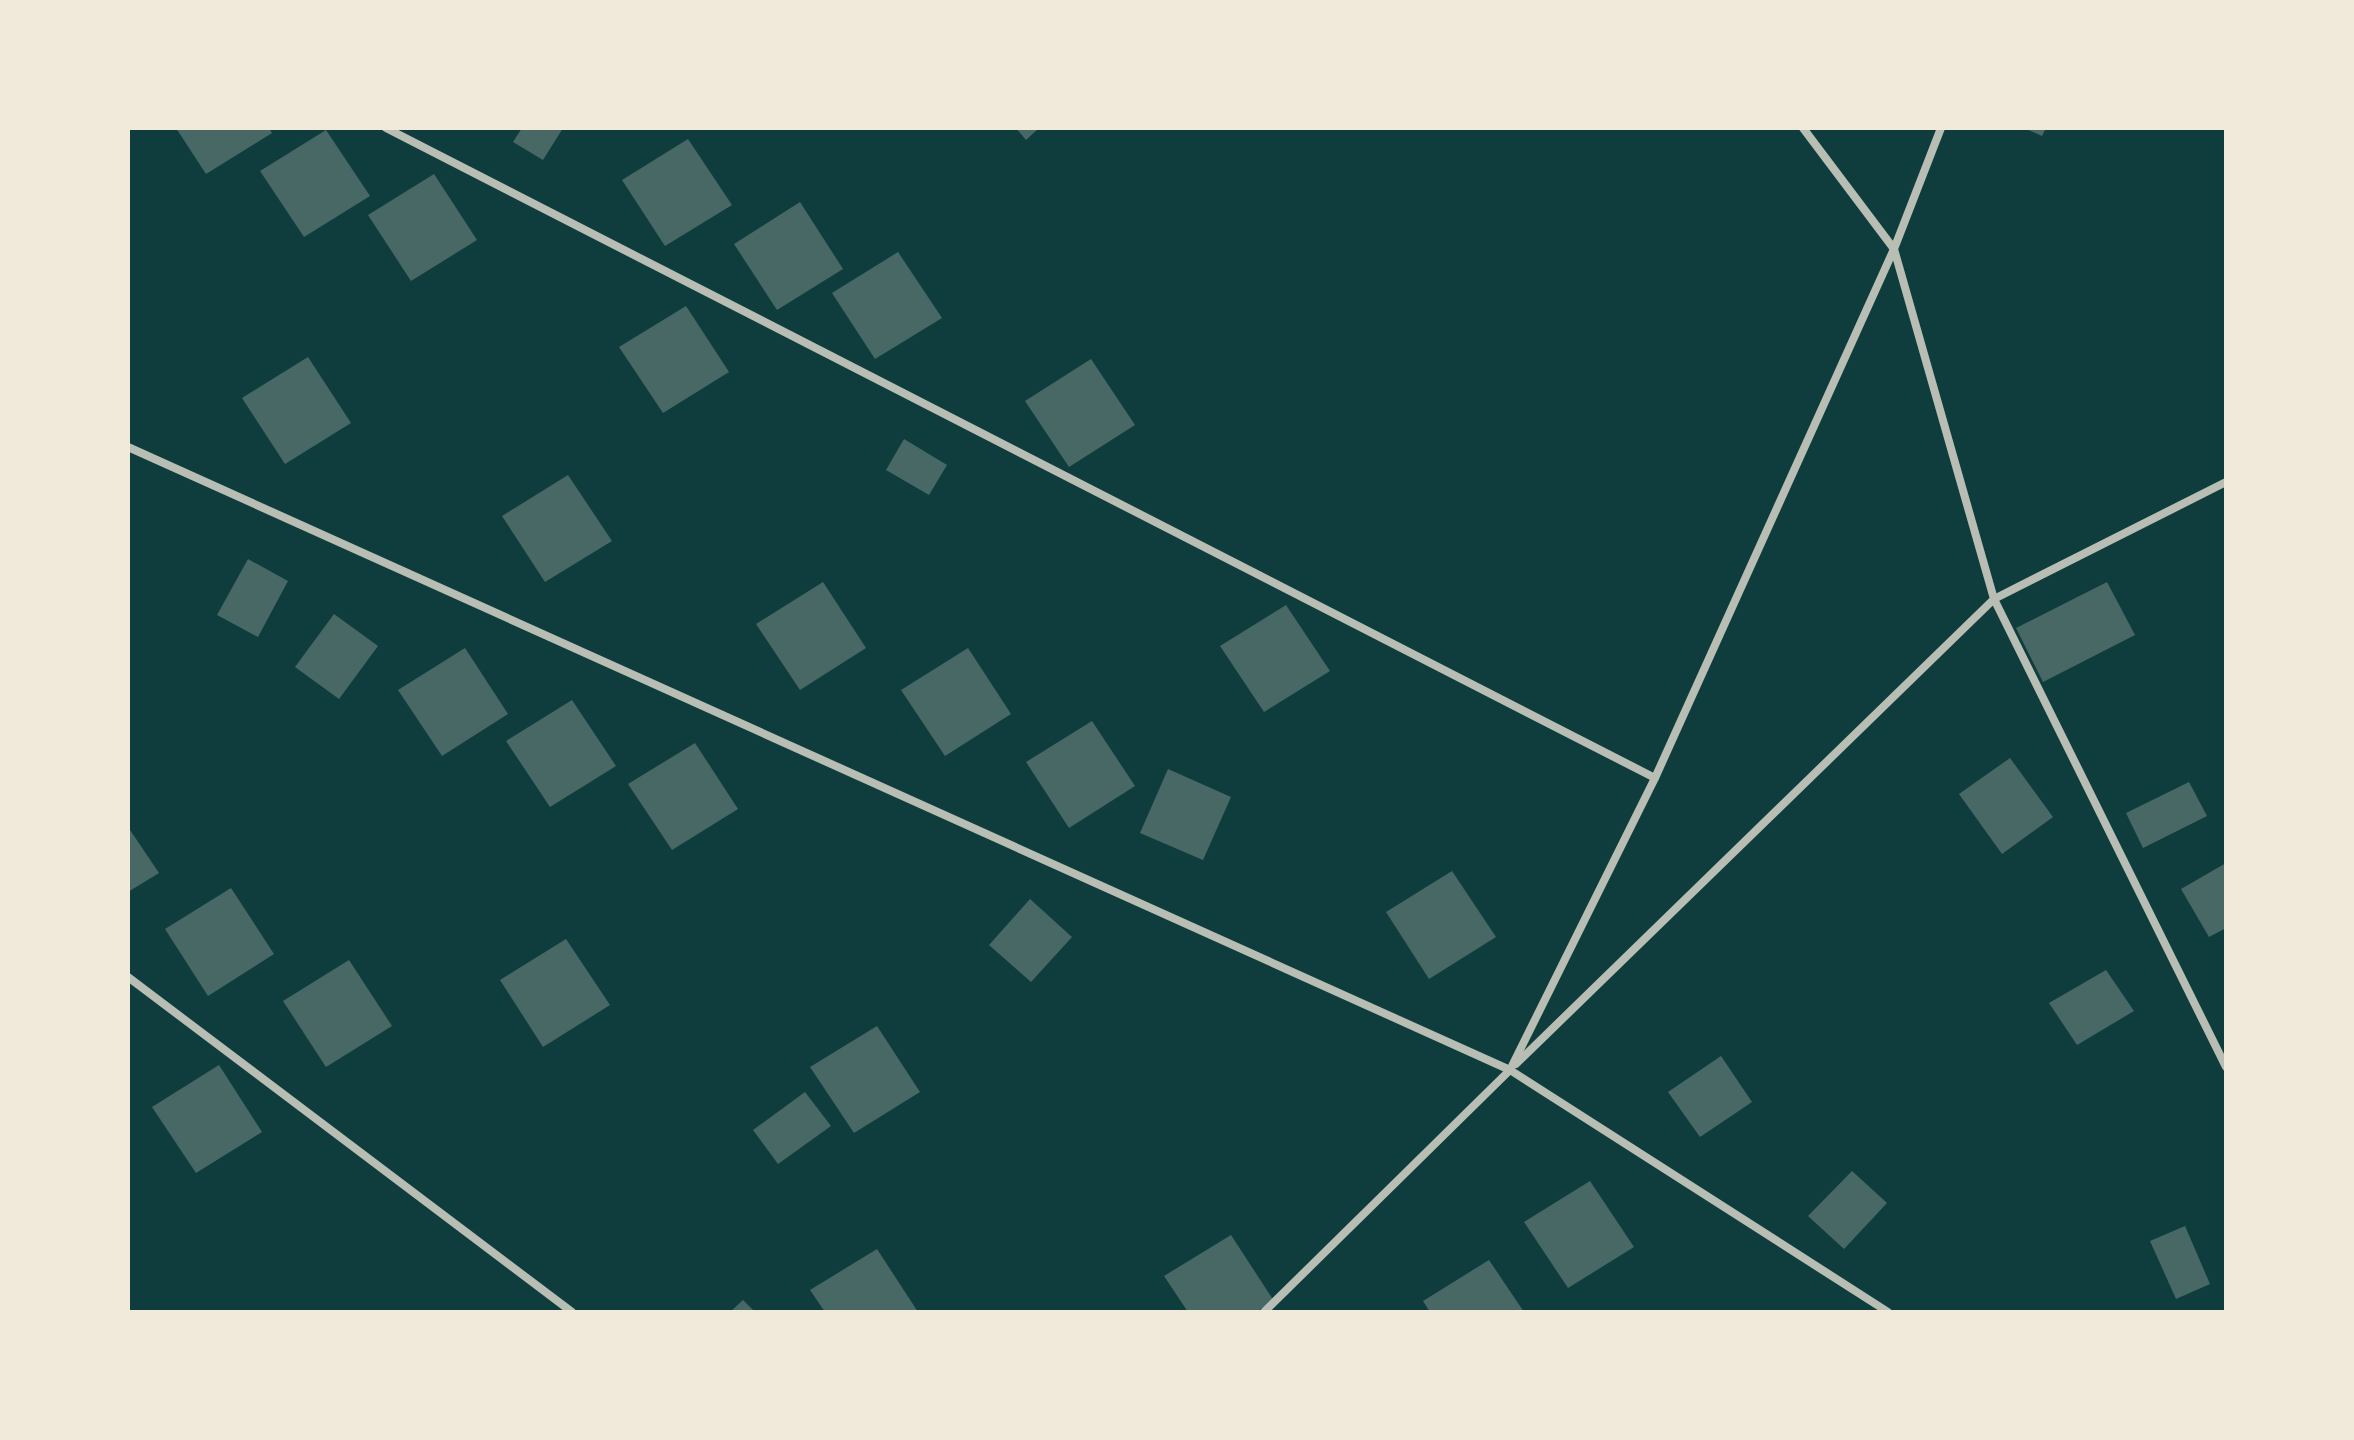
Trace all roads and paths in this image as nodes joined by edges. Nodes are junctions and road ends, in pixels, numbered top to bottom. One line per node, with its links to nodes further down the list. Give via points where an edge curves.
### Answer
1 (386, 128): 8 (street)
2 (1803, 128): 4 (street)
3 (1941, 128): 4 (street)
4 (1894, 249): 7 (street); 8 (street)
5 (128, 447): 11 (street)
6 (2226, 482): 7 (street)
7 (1994, 599): 10 (street); 11 (street)
8 (1655, 778): 11 (street)
9 (128, 977): 12 (street)
10 (2226, 1067)
11 (1510, 1070): 13 (street); 14 (street)
12 (572, 1312)
13 (1264, 1312)
14 (1888, 1312)

